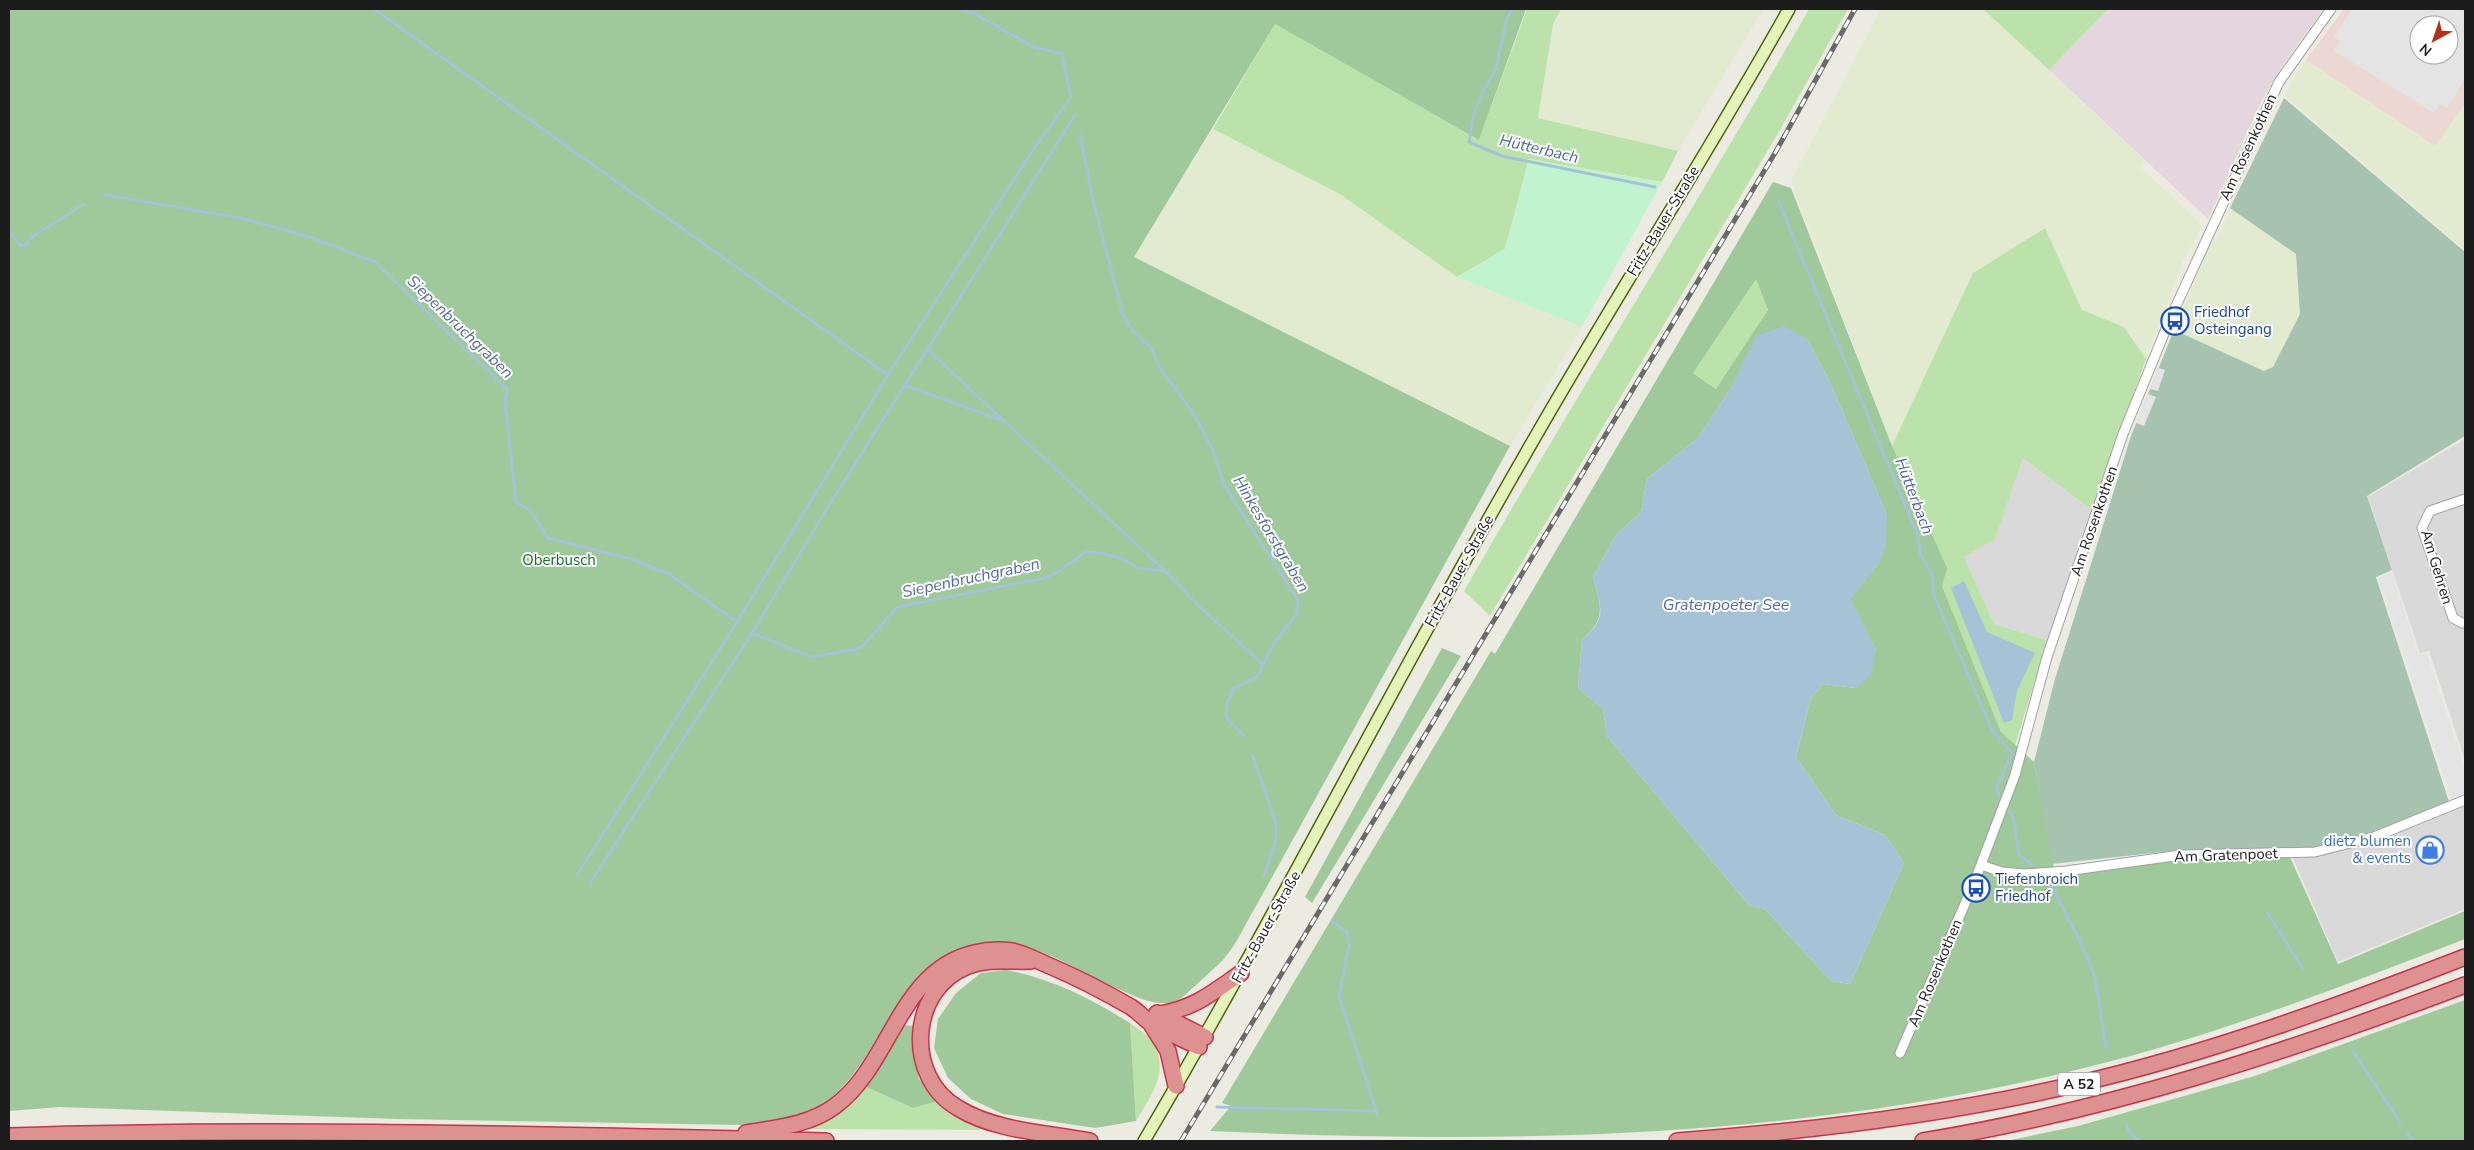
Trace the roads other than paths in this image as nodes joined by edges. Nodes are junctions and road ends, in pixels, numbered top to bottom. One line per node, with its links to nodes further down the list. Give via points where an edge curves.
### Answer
1 (1789, 9): 9 (main road, Fritz-Bauer-Straße, via 1509,482)
2 (2331, 9): 6 (street, Am Rosenkothen, via 2279,82 2170,319 2123,434 2047,657 2015,775)
3 (2465, 499): 4 (street, Am Gehren, via 2430,511 2422,528 2453,618)
4 (2465, 623)
5 (2465, 800): 6 (street, Am Gratenpoet, via 2374,837 2315,852 2181,855 2024,874 2002,872)
6 (1981, 865): 13 (street, Am Rosenkothen)
7 (2465, 957): 20 (highway, A 52, via 2276,1026 2161,1063 2078,1084 2001,1101 1850,1124)
8 (1039, 961): 11 (highway); 16 (highway, via 1012,951 988,950 961,956 941,967 921,986 903,1009 865,1074 836,1106 815,1118 786,1126); 18 (highway, via 989,960 967,966 948,977 925,1009 920,1034 922,1059 930,1081 957,1108 982,1119)
9 (1241, 973): 11 (highway, via 1197,1003); 12 (main road, Fritz-Bauer-Straße)
10 (2465, 984): 21 (highway, A 52, via 2279,1052 2167,1087 1997,1129)
11 (1155, 1018): 12 (highway); 14 (highway, via 1168,1051)
12 (1202, 1042): 14 (main road, Fritz-Bauer-Straße)
13 (1900, 1053)
14 (1176, 1086): 19 (main road, Fritz-Bauer-Straße)
15 (9, 1136): 16 (highway, via 128,1132)
16 (707, 1138): 17 (highway)
17 (826, 1141)
18 (1090, 1141)
19 (1144, 1141)
20 (1677, 1141)
21 (1923, 1141)

